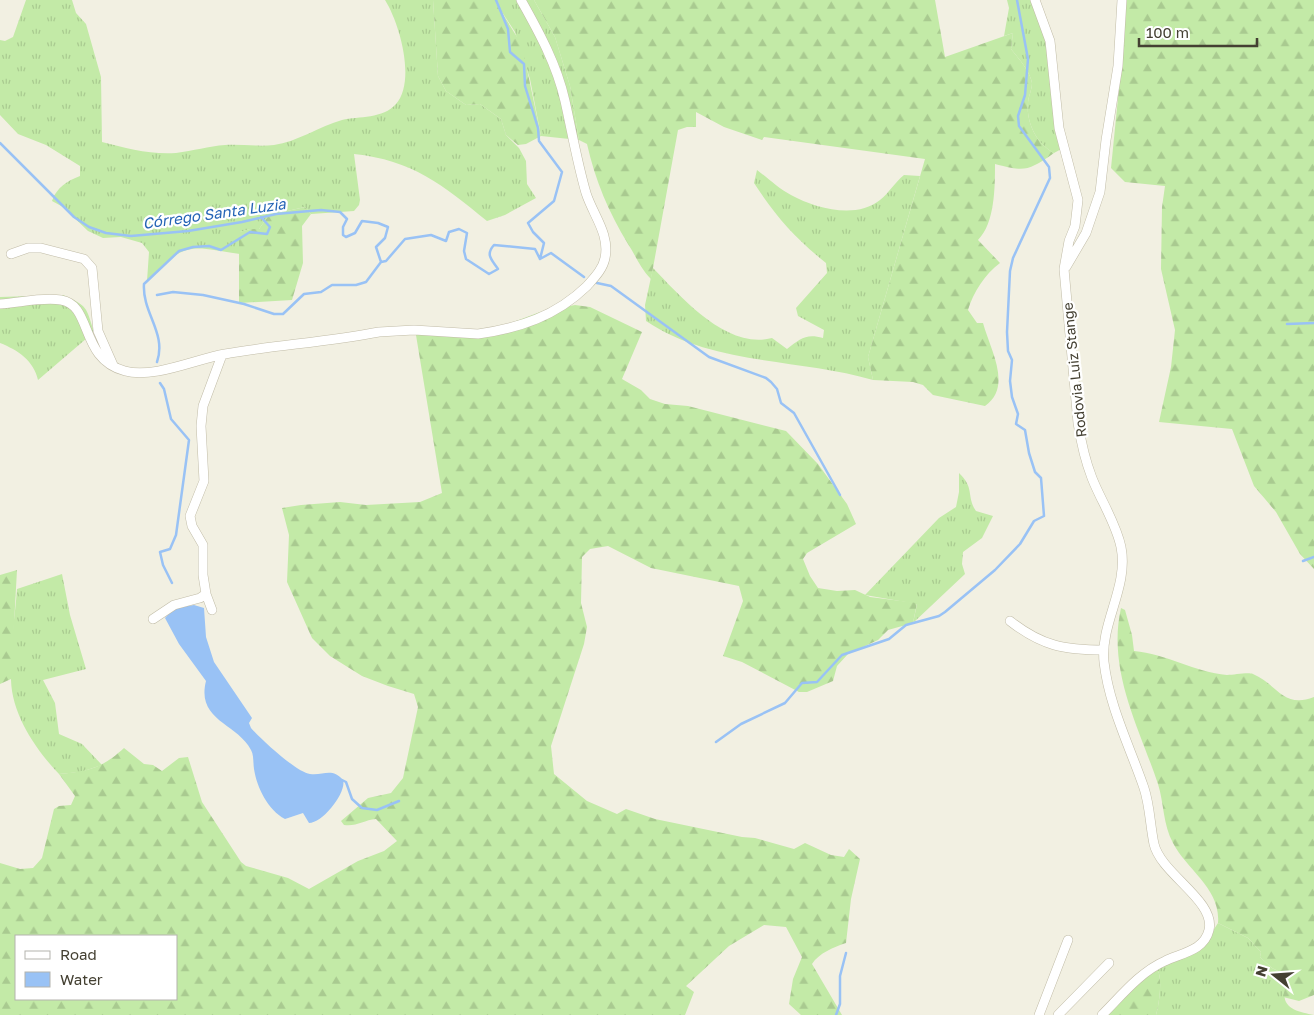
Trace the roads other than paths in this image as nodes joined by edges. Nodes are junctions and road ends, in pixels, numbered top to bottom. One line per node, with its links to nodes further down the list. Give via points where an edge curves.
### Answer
1 (521, 0): 7 (street, via 545,44 559,82 577,162 605,239 605,259 594,278 562,308 489,333 396,330)
2 (1035, 0): 5 (street, Rodovia Luiz Stange, via 1050,41 1058,128 1078,200)
3 (1122, 0): 5 (street, via 1118,66 1100,192 1086,233 1070,264)
4 (11, 254): 8 (street, via 35,247 77,256 89,262 98,331)
5 (1064, 269): 13 (street, Rodovia Luiz Stange, via 1082,448 1116,529 1123,560 1120,590)
6 (0, 304): 8 (street, via 51,300 70,303 80,314 96,352)
7 (222, 355): 8 (street, via 144,374 122,371); 9 (street, via 203,406 204,481 190,516 203,545)
8 (114, 366)
9 (206, 594): 10 (street); 11 (street, via 174,605)
10 (212, 610)
11 (153, 620)
12 (1010, 621): 13 (street, via 1026,634 1051,645 1077,650)
13 (1104, 650): 18 (street, Rodovia Luiz Stange, via 1108,681 1144,789 1158,855 1201,904 1210,924 1207,936 1198,947 1147,972)
14 (1068, 940): 16 (street)
15 (1109, 962): 17 (street)
16 (1039, 1015)
17 (1058, 1015)
18 (1102, 1015)

